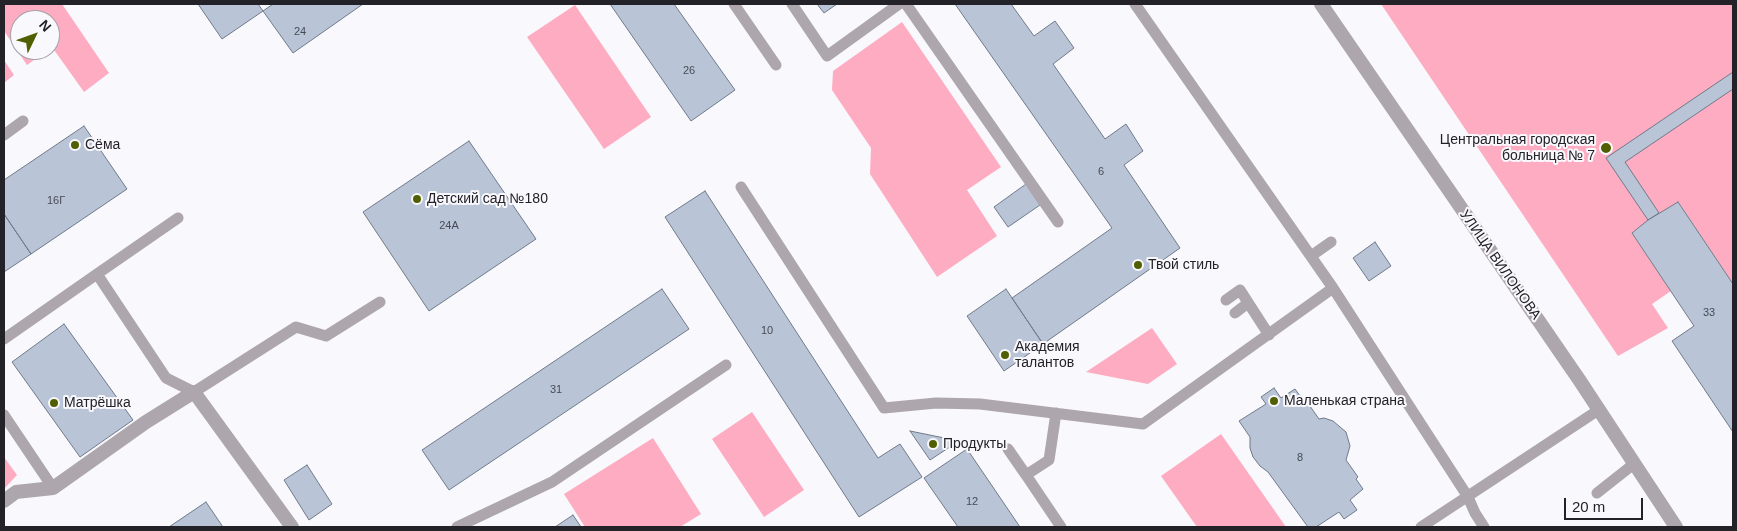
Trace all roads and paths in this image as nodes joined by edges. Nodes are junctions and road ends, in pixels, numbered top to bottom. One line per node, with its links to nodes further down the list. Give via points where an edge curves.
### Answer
1 (734, 4): 7 (lane)
2 (792, 4): 3 (lane, via 827,56)
3 (899, 4)
4 (906, 4): 12 (lane)
5 (1135, 4): 14 (lane)
6 (1321, 4): 25 (street, УЛИЦА ВИЛОНОВА)
7 (776, 65)
8 (23, 121): 9 (lane)
9 (4, 135)
10 (742, 187): 26 (lane, via 884,408 936,403 980,404)
11 (178, 218): 15 (lane)
12 (1058, 222)
13 (1331, 242): 14 (lane)
14 (1311, 256): 16 (lane)
15 (97, 274): 22 (lane); 24 (lane, via 166,378)
16 (1333, 288): 21 (lane); 33 (lane)
17 (1226, 300): 19 (lane, via 1240,290)
18 (380, 302): 24 (lane, via 326,336 296,326)
19 (1248, 303): 20 (lane); 21 (lane)
20 (1235, 313)
21 (1269, 334): 26 (lane, via 1142,424)
22 (4, 339)
23 (726, 365): 36 (lane, via 552,482)
24 (194, 392): 31 (street); 35 (street)
25 (1600, 409): 29 (street, УЛИЦА ВИЛОНОВА); 33 (lane)
26 (1056, 413): 30 (lane, via 1049,460)
27 (4, 415): 31 (lane)
28 (1008, 449): 30 (lane)
29 (1636, 463): 32 (lane); 40 (street, УЛИЦА ВИЛОНОВА)
30 (1026, 475): 37 (lane)
31 (54, 488): 34 (street, via 16,492)
32 (1597, 493)
33 (1468, 498): 38 (lane); 39 (lane)
34 (4, 501)
35 (292, 527)
36 (456, 527)
37 (1061, 527)
38 (1421, 527)
39 (1484, 527)
40 (1676, 527)

